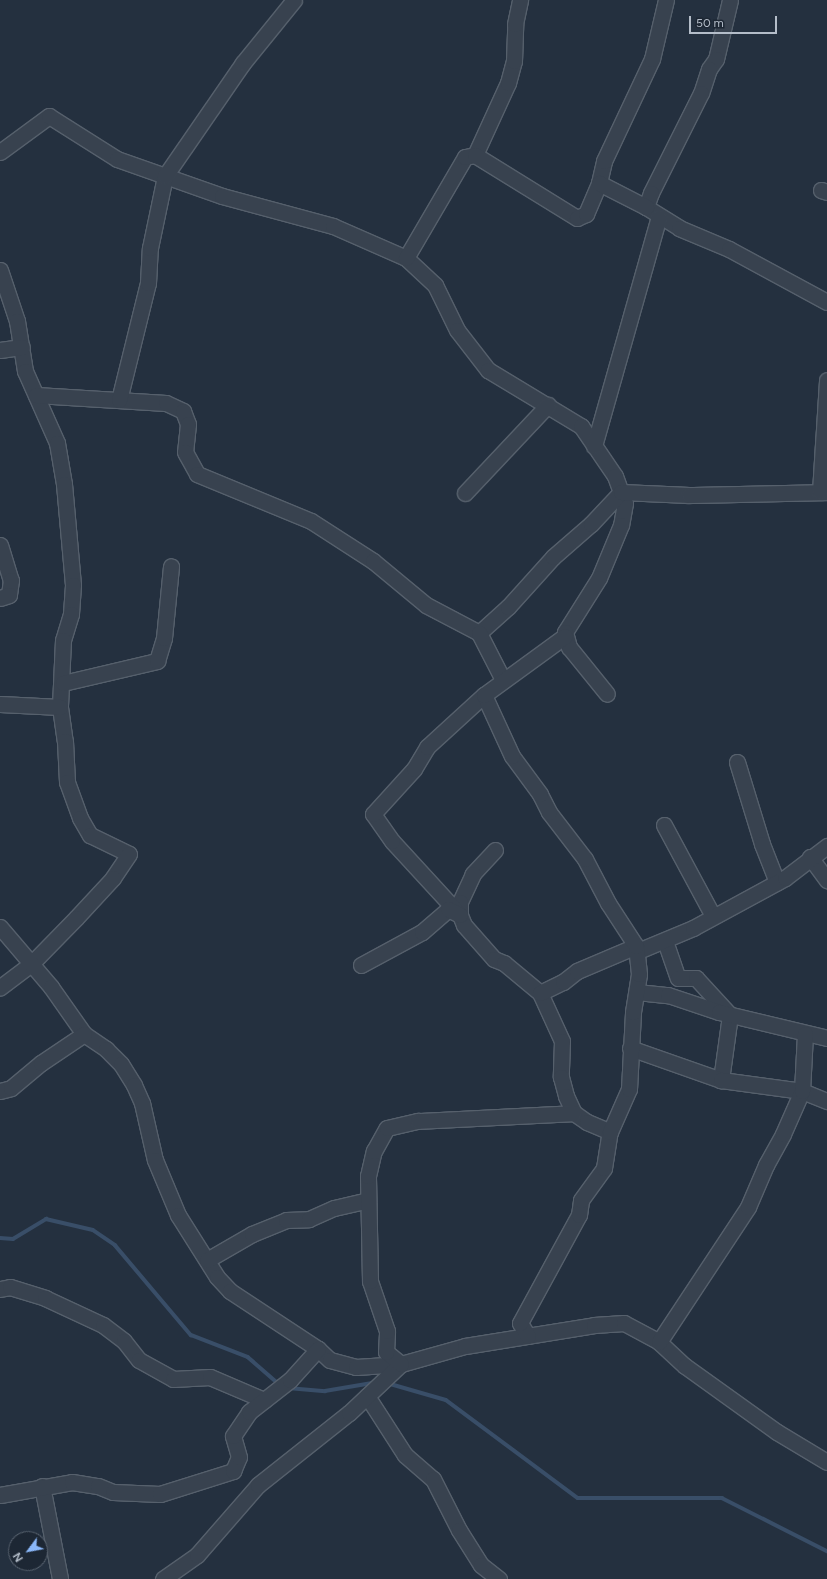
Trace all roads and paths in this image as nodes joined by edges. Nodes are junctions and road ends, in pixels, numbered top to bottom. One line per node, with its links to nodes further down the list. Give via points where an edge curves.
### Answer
1 (294, 0): 7 (street, via 243,63)
2 (520, 0): 6 (street, via 515,24 514,61 508,83)
3 (666, 0): 8 (street, via 652,59 604,161)
4 (730, 0): 9 (street, via 716,59 709,69 701,94 650,193)
5 (0, 152): 7 (street, via 49,116 117,159)
6 (475, 155): 8 (street, via 577,218 586,214); 11 (street, via 465,157)
7 (165, 176): 11 (street, via 222,196 333,226); 18 (street, via 150,248 148,283)
8 (599, 184): 9 (street)
9 (646, 206): 10 (street)
10 (659, 217): 13 (street, via 729,249); 20 (street)
11 (406, 258): 19 (street, via 434,285 457,330 488,370)
12 (0, 270): 14 (street, via 17,321)
13 (827, 302)
14 (22, 346): 15 (street); 17 (street, via 25,371)
15 (0, 350)
16 (827, 380): 22 (street)
17 (36, 395): 18 (street); 30 (street, via 57,443 64,484 73,585 71,614 63,640)
18 (119, 400): 27 (street, via 166,403 183,411 188,424 185,452 197,474 311,521 373,561 426,605)
19 (548, 405): 20 (street, via 581,426); 23 (street)
20 (594, 446): 21 (street, via 615,476)
21 (622, 492): 22 (street, via 689,495); 27 (street, via 591,524 553,557 508,607); 28 (street, via 626,510 612,552 584,603 566,626)
22 (823, 492)
23 (465, 493)
24 (0, 545): 26 (street, via 11,580 9,595)
25 (171, 566): 30 (street, via 164,638 157,661)
26 (0, 598)
27 (479, 633): 29 (street)
28 (565, 636): 29 (street); 31 (street, via 569,647)
29 (503, 680): 32 (street)
30 (63, 683): 34 (street)
31 (607, 694)
32 (484, 695): 42 (street, via 427,746 414,769 373,814 392,841); 46 (street, via 512,756 540,794 549,812 585,859 608,903)
33 (0, 704): 34 (street)
34 (60, 707): 47 (street, via 67,782 80,818 90,835 129,854 102,891)
35 (737, 762): 41 (street, via 762,844)
36 (664, 825): 43 (street)
37 (827, 846): 39 (street)
38 (496, 850): 42 (street, via 473,874 460,902)
39 (810, 857): 40 (street); 41 (street)
40 (827, 880)
41 (778, 882): 43 (street)
42 (460, 915): 48 (street, via 448,909 422,932); 51 (street, via 464,925 494,959 504,963)
43 (713, 916): 45 (street)
44 (0, 927): 47 (street)
45 (665, 941): 46 (street); 52 (street, via 678,978 696,978)
46 (637, 948): 50 (street); 51 (street, via 577,971 563,982)
47 (31, 964): 49 (street); 53 (street, via 52,987)
48 (361, 965)
49 (0, 987)
50 (636, 992): 52 (street, via 668,995); 56 (street)
51 (540, 993): 61 (street, via 562,1041 561,1077)
52 (730, 1015): 54 (street); 57 (street)
53 (84, 1034): 58 (street, via 41,1063 11,1088); 64 (street, via 106,1049 121,1064 134,1085 142,1103 155,1160 178,1215)
54 (805, 1034): 55 (street); 59 (street)
55 (827, 1038)
56 (630, 1048): 57 (street); 62 (street, via 629,1089)
57 (721, 1080): 59 (street)
58 (0, 1091)
59 (802, 1092): 60 (street); 67 (street, via 748,1207)
60 (827, 1101)
61 (574, 1113): 62 (street); 63 (street, via 397,1124 387,1128 374,1151 368,1176)
62 (610, 1132): 66 (street, via 604,1168 581,1200 579,1216 520,1323)
63 (368, 1200): 64 (street, via 334,1208 309,1219 286,1220 252,1234); 69 (street, via 370,1281 387,1331 386,1352)
64 (206, 1260): 68 (street, via 230,1291)
65 (0, 1289): 71 (street, via 10,1288 31,1293 103,1325 124,1341 139,1360 173,1379 210,1377)
66 (528, 1336): 67 (street, via 594,1325 624,1323); 69 (street, via 465,1346)
67 (659, 1342): 72 (street, via 685,1366 777,1432)
68 (318, 1349): 69 (street, via 330,1360 356,1367); 71 (street, via 290,1380)
69 (401, 1364): 70 (street)
70 (367, 1396): 76 (street, via 258,1485 197,1555); 77 (street, via 405,1455 433,1479 459,1530 481,1565)
71 (264, 1400): 73 (street, via 249,1412 234,1436 239,1457 233,1471 160,1494 113,1492 98,1486 72,1482)
72 (827, 1462)
73 (42, 1486): 74 (street); 75 (street)
74 (0, 1495)
75 (60, 1579)
76 (162, 1579)
77 (499, 1579)

